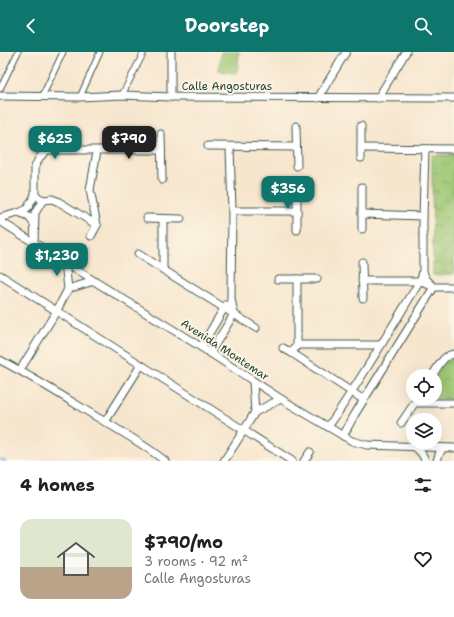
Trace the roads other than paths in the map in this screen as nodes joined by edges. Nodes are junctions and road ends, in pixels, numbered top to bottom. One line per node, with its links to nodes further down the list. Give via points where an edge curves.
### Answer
1 (18, 52): 8 (street)
2 (62, 52): 11 (street)
3 (100, 52): 12 (street)
4 (144, 52): 9 (street)
5 (171, 52): 13 (street)
6 (346, 52): 14 (street)
7 (406, 52): 15 (street)
8 (0, 89)
9 (122, 95): 12 (street, Calle Angosturas); 13 (street, Calle Angosturas)
10 (0, 96): 11 (street, Calle Angosturas)
11 (42, 96): 12 (street, Calle Angosturas)
12 (80, 97)
13 (171, 97): 14 (street, Calle Angosturas)
14 (318, 98): 15 (street, Calle Angosturas)
15 (378, 98): 16 (street, Calle Angosturas)
16 (454, 98)
17 (296, 126): 23 (street)
18 (361, 126): 24 (street)
19 (46, 132): 27 (street)
20 (161, 134): 28 (street)
21 (208, 146): 22 (street)
22 (230, 147): 23 (street); 38 (street)
23 (296, 147): 31 (street)
24 (361, 148): 25 (street); 30 (street)
25 (425, 149): 26 (street); 41 (street)
26 (454, 149)
27 (47, 150): 29 (street); 35 (street, via 39,158 35,168)
28 (161, 150): 29 (street); 32 (street)
29 (97, 151): 47 (street, via 90,190)
30 (361, 158)
31 (297, 166)
32 (162, 180)
33 (362, 187): 40 (street)
34 (297, 190): 37 (street)
35 (35, 195): 36 (street); 39 (street, via 27,209)
36 (43, 200): 46 (street, via 35,213); 47 (street, via 58,202)
37 (297, 210): 38 (street); 49 (street)
38 (232, 211): 67 (street)
39 (18, 213): 43 (street); 46 (street, via 29,217)
40 (362, 214): 41 (street); 48 (street)
41 (423, 216): 56 (street)
42 (147, 218): 44 (street)
43 (0, 219): 51 (street, Avenida Montemar)
44 (163, 219): 45 (street); 55 (street)
45 (181, 219)
46 (34, 224): 51 (street)
47 (97, 225): 50 (street)
48 (362, 229)
49 (297, 230)
50 (91, 236)
51 (34, 243): 53 (street, Avenida Montemar)
52 (138, 254): 55 (street)
53 (65, 262): 63 (street, Avenida Montemar); 66 (street)
54 (362, 262): 61 (street)
55 (163, 268): 69 (street)
56 (423, 272): 62 (street); 64 (street)
57 (0, 276): 70 (street)
58 (278, 279): 59 (street)
59 (297, 279): 60 (street); 73 (street)
60 (317, 279)
61 (362, 281): 62 (street); 68 (street)
62 (420, 281): 64 (street); 74 (street)
63 (94, 282): 66 (street); 75 (street, Avenida Montemar)
64 (434, 287): 65 (street); 87 (street)
65 (454, 287)
66 (68, 289): 70 (street)
67 (231, 298): 69 (street); 71 (street)
68 (363, 298)
69 (224, 308): 71 (street); 75 (street)
70 (56, 312): 81 (street); 83 (street)
71 (234, 314): 72 (street); 77 (street)
72 (256, 328)
73 (298, 345): 74 (street); 78 (street)
74 (381, 345): 85 (street)
75 (201, 347): 77 (street, Avenida Montemar)
76 (283, 348): 78 (street)
77 (210, 353): 84 (street, Avenida Montemar)
78 (292, 353): 85 (street)
79 (454, 354): 82 (street, via 442,360)
80 (0, 360): 83 (street)
81 (140, 365): 92 (street); 95 (street)
82 (436, 369)
83 (20, 370): 92 (street)
84 (253, 382): 86 (street, Avenida Montemar); 91 (street)
85 (352, 393): 87 (street); 94 (street)
86 (281, 399): 91 (street); 94 (street, Avenida Montemar)
87 (364, 400): 96 (street)
88 (442, 402): 89 (street)
89 (454, 403)
90 (414, 405): 93 (street)
91 (255, 412): 95 (street)
92 (105, 422): 102 (street)
93 (401, 423)
94 (328, 427): 96 (street, Avenida Montemar)
95 (244, 430): 103 (street); 104 (street)
96 (343, 436): 97 (street, Avenida Montemar, via 367,446)
97 (406, 447)
98 (444, 448): 99 (street, Avenida Montemar); 107 (street)
99 (454, 448)
100 (418, 449): 106 (street)
101 (310, 452): 105 (street)
102 (165, 461)
103 (224, 461)
104 (292, 461)
105 (304, 461)
106 (425, 461)
107 (437, 461)

